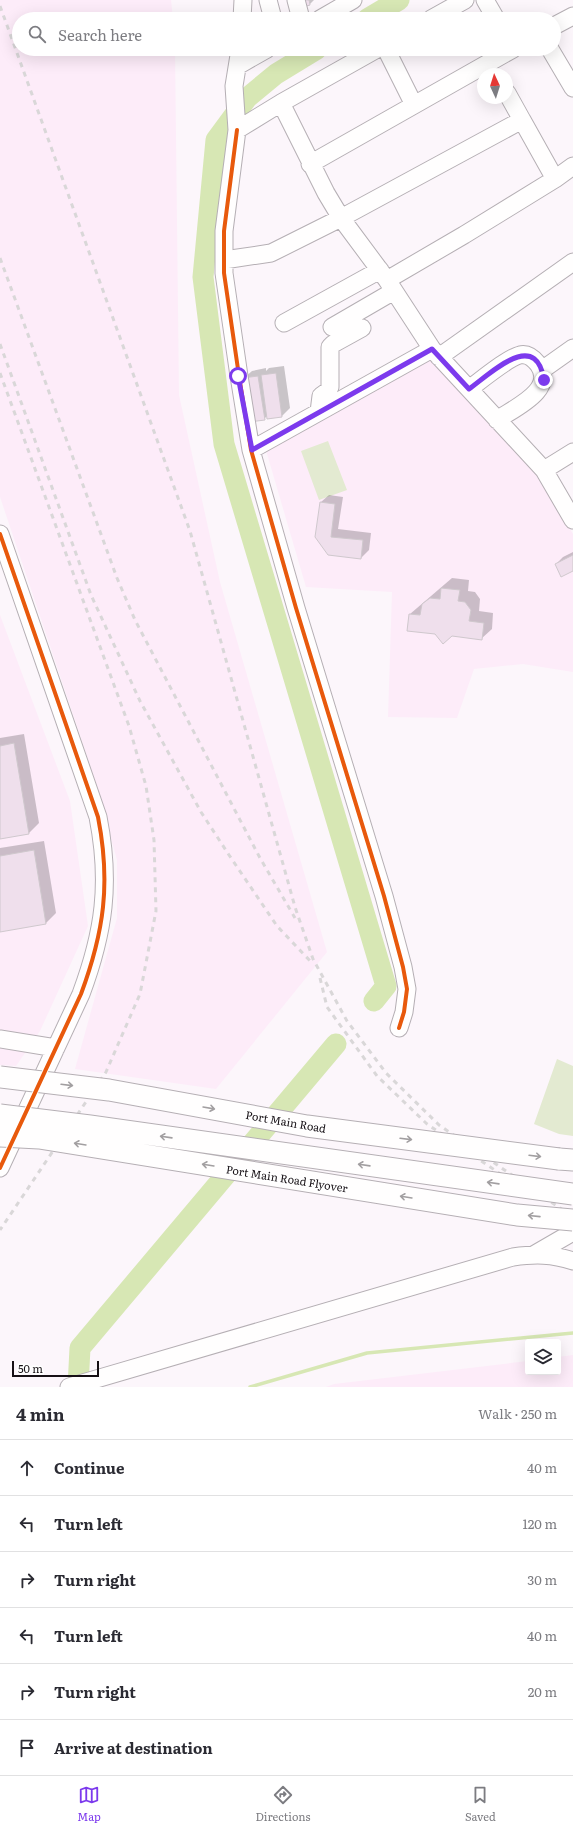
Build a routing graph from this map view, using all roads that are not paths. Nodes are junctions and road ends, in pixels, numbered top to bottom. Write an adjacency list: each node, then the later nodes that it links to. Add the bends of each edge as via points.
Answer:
1 (243, 0): 7 (street)
2 (268, 0): 8 (street)
3 (296, 0): 9 (street)
4 (353, 0): 10 (street)
5 (465, 0): 11 (street)
6 (485, 0): 12 (street)
7 (242, 12)
8 (271, 12)
9 (299, 12)
10 (332, 12)
11 (444, 12)
12 (492, 12)
13 (573, 16): 14 (street)
14 (561, 22)
15 (365, 56): 23 (street)
16 (390, 56): 25 (street)
17 (506, 56): 20 (street)
18 (554, 56): 22 (street)
19 (239, 57): 27 (street, via 234,86)
20 (493, 68)
21 (477, 75): 25 (street)
22 (573, 88)
23 (281, 103): 27 (street); 28 (street)
24 (513, 104): 26 (street)
25 (414, 105): 28 (street)
26 (522, 120): 30 (street); 31 (street)
27 (237, 125): 32 (street, via 224,231)
28 (310, 164): 31 (street)
29 (573, 166): 30 (street)
30 (556, 179): 34 (street)
31 (341, 218): 32 (street, via 271,252); 34 (street)
32 (224, 260): 44 (street, via 227,295)
33 (573, 262): 39 (street)
34 (387, 280): 35 (street); 36 (street); 39 (street)
35 (284, 323)
36 (332, 327)
37 (362, 328): 42 (street, via 330,347 330,387 321,396)
38 (573, 348): 40 (street)
39 (435, 353): 41 (street); 42 (street)
40 (542, 370): 41 (street, via 528,355 520,355); 43 (street, via 544,380 541,388)
41 (469, 389): 43 (street)
42 (319, 412): 44 (street)
43 (497, 420): 46 (street)
44 (252, 450): 49 (street, via 296,608 403,967 407,989)
45 (573, 452): 46 (street)
46 (544, 470): 47 (street)
47 (573, 520)
48 (0, 534): 51 (street, via 86,778 104,844 106,880 98,945 81,994)
49 (399, 1028)
50 (0, 1039): 51 (street)
51 (56, 1048): 56 (street)
52 (0, 1077): 55 (main road, Port Main Road, one-way to 55, bridge, via 109,1090 307,1126)
53 (0, 1116): 57 (main road, Port Main Road Flyover, one-way to 53, bridge, via 90,1126)
54 (0, 1136): 58 (main road, Port Main Road Flyover, one-way to 54, bridge, via 517,1215 39,1138)
55 (566, 1160)
56 (0, 1168)
57 (573, 1194)
58 (573, 1220)
59 (573, 1232): 60 (street)
60 (535, 1254): 61 (street, via 557,1255); 62 (street, via 513,1257)
61 (573, 1261)
62 (69, 1387)

